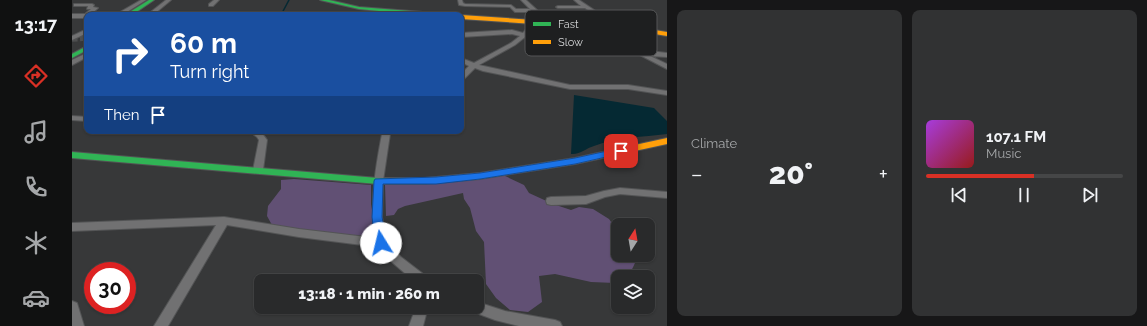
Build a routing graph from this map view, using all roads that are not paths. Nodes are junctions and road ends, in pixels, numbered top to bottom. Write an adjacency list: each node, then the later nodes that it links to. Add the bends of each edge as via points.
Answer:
1 (85, 0): 12 (street)
2 (144, 0): 19 (street)
3 (152, 0): 20 (main road)
4 (161, 0): 21 (main road)
5 (170, 0): 22 (street)
6 (217, 0): 11 (street)
7 (322, 0): 23 (main road, via 369,10)
8 (460, 0): 15 (street, via 462,5 468,6 511,6 515,10)
9 (523, 0): 16 (street)
10 (576, 0): 14 (street)
11 (211, 5)
12 (74, 6): 18 (street, via 92,5 89,8 96,8)
13 (558, 7): 14 (street)
14 (587, 7): 17 (street)
15 (525, 10)
16 (534, 10)
17 (591, 10)
18 (92, 12)
19 (123, 12)
20 (133, 12)
21 (142, 12)
22 (154, 12)
23 (396, 12)
24 (72, 16): 25 (street)
25 (84, 16)
26 (464, 17): 27 (main road)
27 (525, 21)
28 (73, 31): 29 (street)
29 (84, 31)
30 (84, 32): 35 (street)
31 (657, 33): 32 (main road)
32 (667, 34)
33 (464, 35): 34 (street, via 512,32)
34 (524, 35): 48 (street, via 507,48)
35 (72, 38)
36 (84, 40): 38 (main road)
37 (84, 45): 40 (main road)
38 (72, 46)
39 (84, 50): 43 (main road)
40 (72, 51)
41 (657, 54): 42 (street)
42 (667, 55)
43 (72, 56)
44 (647, 56): 49 (street)
45 (84, 57): 47 (street)
46 (464, 61): 48 (street)
47 (72, 63)
48 (474, 65): 50 (street); 51 (street, via 570,87 628,87)
49 (667, 67)
50 (464, 73)
51 (667, 93)
52 (72, 118): 53 (street)
53 (84, 119)
54 (258, 134): 58 (street, via 262,140)
55 (388, 134): 59 (street)
56 (667, 140): 59 (main road, via 575,161 480,176 436,181)
57 (72, 155): 58 (main road)
58 (258, 170): 59 (main road)
59 (378, 181): 64 (street, via 377,217)
60 (667, 195): 61 (street, via 620,191 586,200)
61 (551, 201)
62 (224, 222): 63 (street); 64 (street); 70 (street)
63 (72, 227)
64 (381, 243): 65 (street)
65 (414, 274)
66 (72, 307): 69 (street)
67 (484, 310): 72 (street)
68 (420, 314): 71 (street)
69 (77, 326)
70 (162, 326)
71 (416, 326)
72 (555, 326)

